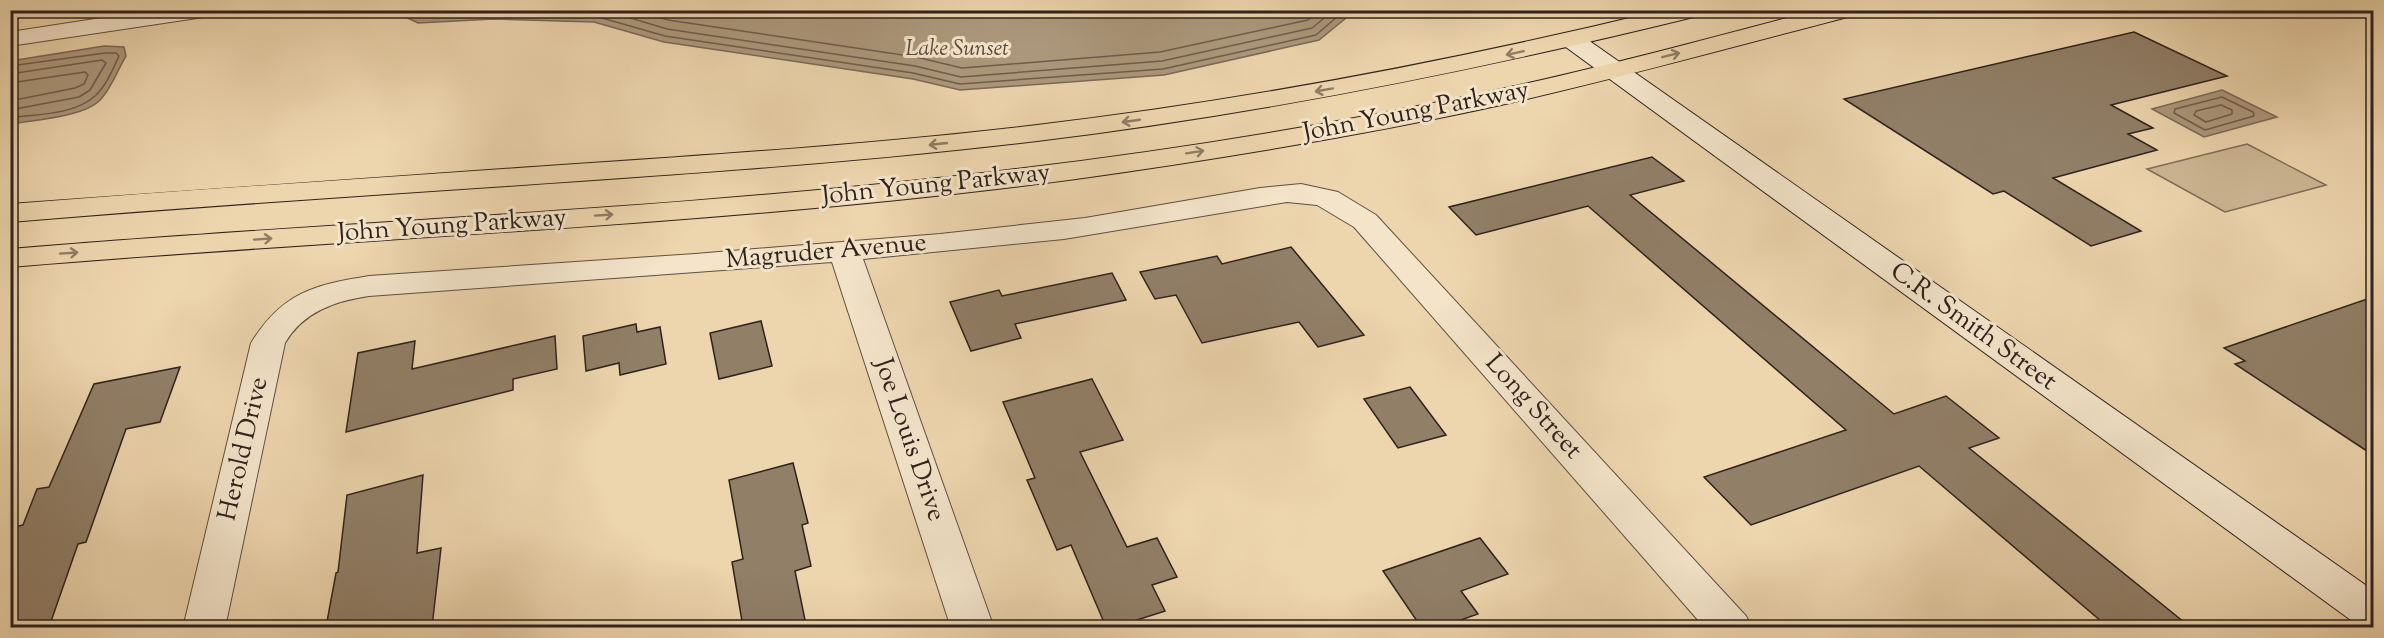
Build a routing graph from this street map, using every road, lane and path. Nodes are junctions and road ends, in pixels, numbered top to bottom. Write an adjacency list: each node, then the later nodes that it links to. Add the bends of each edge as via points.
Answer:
1 (204, 10): 4 (street)
2 (1694, 10): 5 (main road, John Young Parkway)
3 (1847, 10): 6 (main road, John Young Parkway, one-way to 3)
4 (10, 39)
5 (1572, 40): 6 (street, C.R. Smith Street); 8 (main road, John Young Parkway, one-way to 8, via 1296,95 986,139 778,159)
6 (1614, 70): 10 (main road, John Young Parkway, one-way to 6, via 699,208 1005,179 1313,133); 12 (street, C.R. Smith Street)
7 (1327, 198): 9 (street, Magruder Avenue, via 1303,193 1277,195 1149,218); 15 (street, Long Street, via 1365,221)
8 (10, 213)
9 (844, 253): 11 (street, Magruder Avenue, via 369,286); 14 (street, Joe Louis Drive)
10 (10, 258)
11 (322, 295): 13 (street, Herold Drive, via 287,317 268,343)
12 (2373, 614)
13 (204, 627)
14 (973, 627)
15 (1731, 627)

